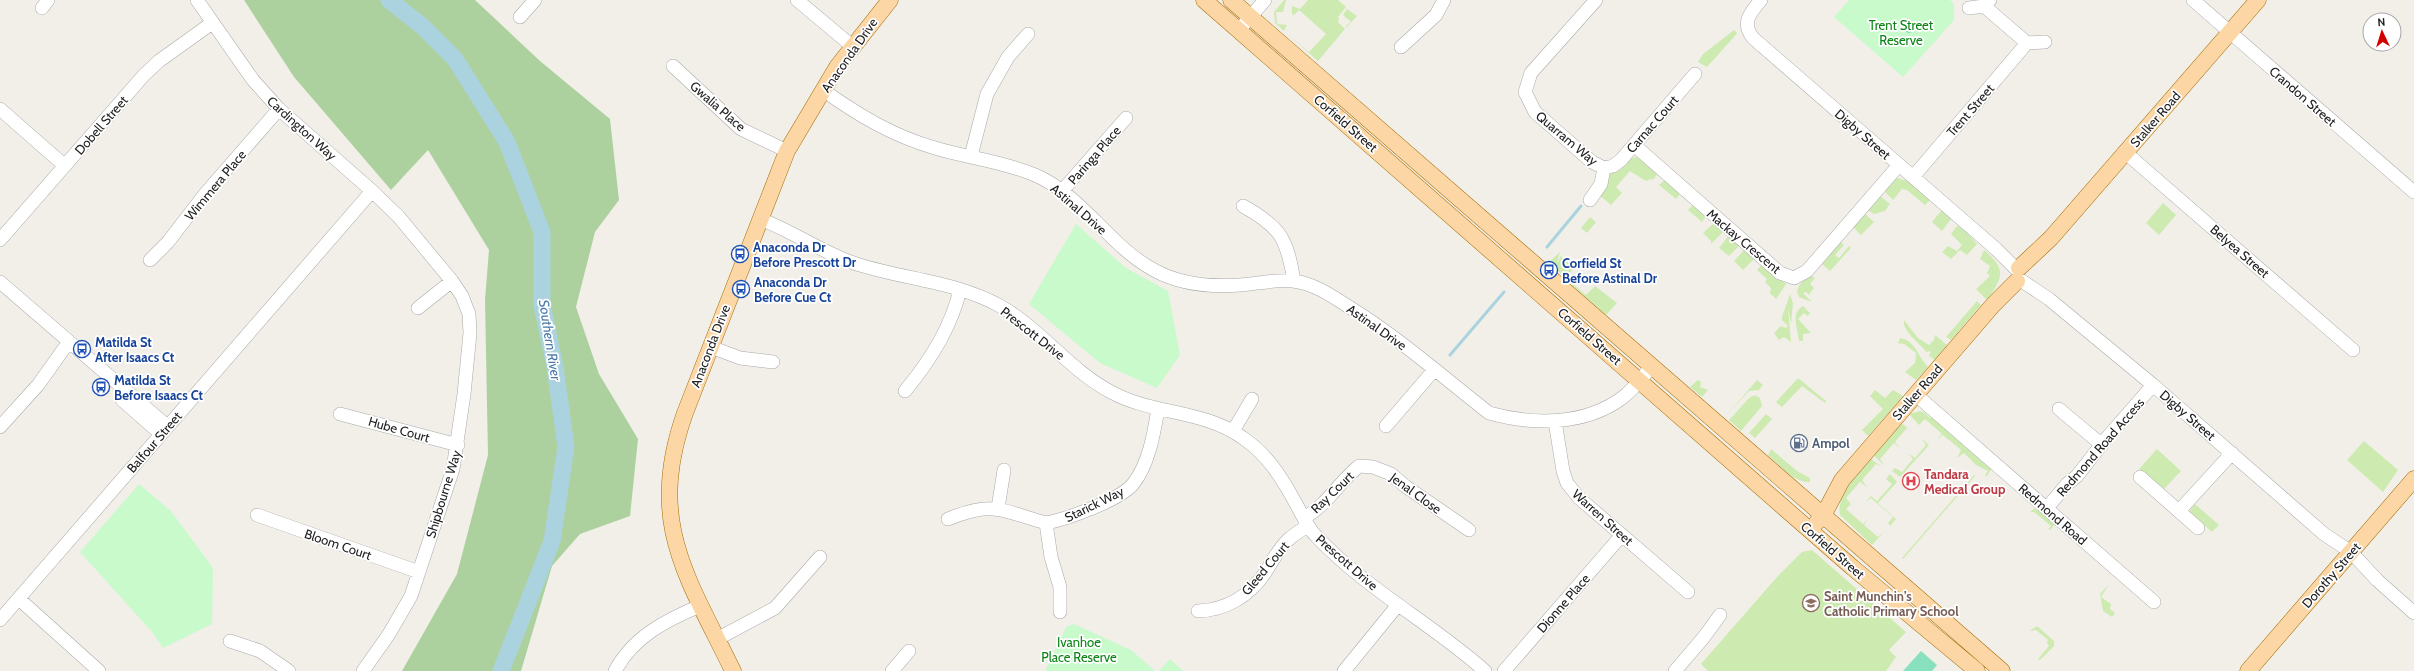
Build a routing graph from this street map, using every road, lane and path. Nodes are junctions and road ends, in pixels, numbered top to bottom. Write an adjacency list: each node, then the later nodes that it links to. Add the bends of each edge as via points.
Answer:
1 (197, 0): 17 (street, Cardington Way)
2 (535, 0): 15 (street)
3 (797, 0): 23 (street)
4 (890, 0): 23 (main road, Anaconda Drive)
5 (1204, 0): 18 (main road, Corfield Street)
6 (1231, 0): 16 (main road, Corfield Street)
7 (1265, 0): 16 (street)
8 (1444, 0): 24 (street, via 1436,15)
9 (1596, 0): 37 (street, Quarram Way, via 1531,73 1525,92 1535,112 1592,162)
10 (1761, 0): 35 (street, Digby Street, via 1751,12 1746,25 1753,38)
11 (2193, 0): 19 (street, Crandon Street)
12 (2258, 0): 19 (main road, Stalker Road)
13 (1987, 3): 14 (street); 22 (street)
14 (1969, 8)
15 (520, 17)
16 (1250, 17): 18 (street); 58 (main road, Corfield Street)
17 (212, 23): 28 (street, Cardington Way, via 253,80); 36 (street, Dobell Street, via 159,61 144,75)
18 (1239, 30): 60 (main road, Corfield Street)
19 (2230, 32): 33 (main road, Stalker Road); 41 (street, Crandon Street)
20 (1028, 34): 34 (street, via 1008,57 987,94)
21 (2045, 42): 22 (street)
22 (2027, 43): 38 (street, Trent Street)
23 (852, 46): 27 (main road, Anaconda Drive)
24 (1401, 47)
25 (673, 66): 32 (street, Gwalia Place, via 741,129)
26 (1695, 74): 31 (street, Carnac Court)
27 (823, 90): 32 (main road, Anaconda Drive); 34 (street, Astinal Drive, via 860,116 902,137 935,149)
28 (278, 109): 39 (street, Cardington Way); 46 (street, Wimmera Place, via 205,194 168,242)
29 (0, 110): 36 (street)
30 (1126, 118): 40 (street, Paringa Place)
31 (1634, 145): 35 (street, Mackay Crescent, via 1780,272 1794,278 1807,271); 37 (street, Carnac Court, via 1621,160 1613,166)
32 (787, 151): 44 (main road, Anaconda Drive)
33 (2126, 153): 47 (main road, Stalker Road); 56 (street, Belyea Street)
34 (971, 156): 40 (street, Astinal Drive, via 1023,170)
35 (1899, 165): 38 (street, Digby Street)
36 (65, 166): 45 (street, Dobell Street)
37 (1604, 168): 42 (street, Quarram Way, via 1601,184)
38 (1913, 177): 47 (street, Digby Street)
39 (372, 191): 48 (street, Shipbourne Way, via 398,216); 71 (street, Balfour Street)
40 (1062, 191): 49 (street, Astinal Drive, via 1133,256 1154,270 1180,281 1238,286)
41 (2414, 192)
42 (1590, 200)
43 (1243, 206): 49 (street, via 1267,219 1279,233 1289,252)
44 (760, 218): 51 (street, Prescott Drive, via 848,260 902,277); 54 (main road, Anaconda Drive)
45 (0, 240)
46 (150, 260)
47 (2019, 275): 61 (street, Digby Street); 63 (main road, Stalker Road)
48 (452, 281): 53 (street); 73 (street, Shipbourne Way, via 462,296 469,314 470,333)
49 (1294, 281): 59 (street, Astinal Drive, via 1324,291 1381,327)
50 (0, 282): 55 (street)
51 (960, 290): 62 (street, via 938,346); 65 (street, Prescott Drive, via 999,305 1018,318 1095,383 1119,396)
52 (0, 293): 55 (street)
53 (418, 308)
54 (710, 347): 57 (street, via 740,358); 101 (main road, Anaconda Drive, via 678,431 669,487 676,545)
55 (69, 348): 70 (street, via 48,378 38,385); 71 (street)
56 (2353, 350)
57 (774, 362)
58 (1651, 367): 60 (street, Astinal Drive); 81 (main road, Corfield Street)
59 (1434, 370): 68 (street, Astinal Drive, via 1489,413 1510,419); 69 (street)
60 (1640, 380): 68 (street, Astinal Drive, via 1622,398 1602,410 1580,418); 87 (main road, Corfield Street)
61 (2153, 385): 74 (street, Redmond Road Access); 75 (street, Digby Street)
62 (905, 391)
63 (1915, 394): 80 (main road, Stalker Road); 83 (street, Redmond Road)
64 (1252, 398): 72 (street)
65 (1158, 409): 72 (street, Prescott Drive, via 1198,416); 90 (street, Starick Way, via 1151,448 1133,484 1113,498 1064,519)
66 (2059, 409): 74 (street)
67 (340, 414): 73 (street, Hube Court)
68 (1555, 421): 94 (street, Warren Street, via 1561,465 1567,483 1579,498)
69 (1386, 426)
70 (0, 427)
71 (164, 430): 99 (street, Balfour Street)
72 (1233, 431): 89 (street, Prescott Drive, via 1269,460)
73 (458, 445): 97 (street, Shipbourne Way, via 453,469)
74 (2102, 446): 83 (street, Redmond Road Access)
75 (2232, 453): 84 (street); 95 (street, Digby Street, via 2324,534 2327,541)
76 (1359, 466): 89 (street, Ray Court); 92 (street, Jenal Close, via 1373,467 1391,474)
77 (1004, 470): 82 (street)
78 (2140, 477): 84 (street)
79 (2414, 479): 95 (main road, Dorothy Street)
80 (1842, 480): 81 (main road, Stalker Road); 85 (main road, Stalker Road)
81 (1809, 502): 85 (main road, Corfield Street); 87 (main road, Stalker Road)
82 (998, 508): 88 (street, Starick Way, via 970,510); 90 (street, Starick Way)
83 (2046, 508): 100 (street, Redmond Road)
84 (2179, 511): 91 (street)
85 (1824, 514): 93 (main road, Stalker Road); 122 (main road, Corfield Street)
86 (257, 515): 97 (street, Bloom Court)
87 (1796, 517): 93 (main road, Corfield Street)
88 (948, 519)
89 (1306, 522): 102 (street, Prescott Drive, via 1322,542); 103 (street, Gleed Court, via 1279,549 1264,574 1239,599 1222,608)
90 (1046, 523): 104 (street, Starick Way, via 1051,557 1060,587)
91 (2198, 528)
92 (1469, 530)
93 (1810, 530): 121 (main road, Corfield Street)
94 (1622, 535): 98 (street, Warren Street); 119 (street, Dionne Place)
95 (2348, 555): 105 (street, Digby Street, via 2366,575 2377,580); 123 (main road, Dorothy Street)
96 (820, 557): 108 (street, via 776,608)
97 (419, 572): 113 (street, Shipbourne Way, via 411,596)
98 (1688, 592)
99 (18, 599): 107 (street, Balfour Street); 111 (street)
100 (2154, 602)
101 (700, 606): 108 (main road, Anaconda Drive); 114 (street, via 654,628 630,646)
102 (1397, 606): 117 (street); 118 (street, Prescott Drive, via 1446,638)
103 (1198, 611)
104 (1060, 612)
105 (2414, 613)
106 (1720, 615): 120 (street)
107 (0, 620)
108 (717, 639): 115 (main road, Anaconda Drive)
109 (230, 641): 112 (street, via 260,651)
110 (909, 651): 116 (street)
111 (99, 671)
112 (289, 671)
113 (363, 671)
114 (615, 671)
115 (733, 671)
116 (892, 671)
117 (1344, 671)
118 (1485, 671)
119 (1504, 671)
120 (1674, 671)
121 (1977, 671)
122 (2002, 671)
123 (2248, 671)

